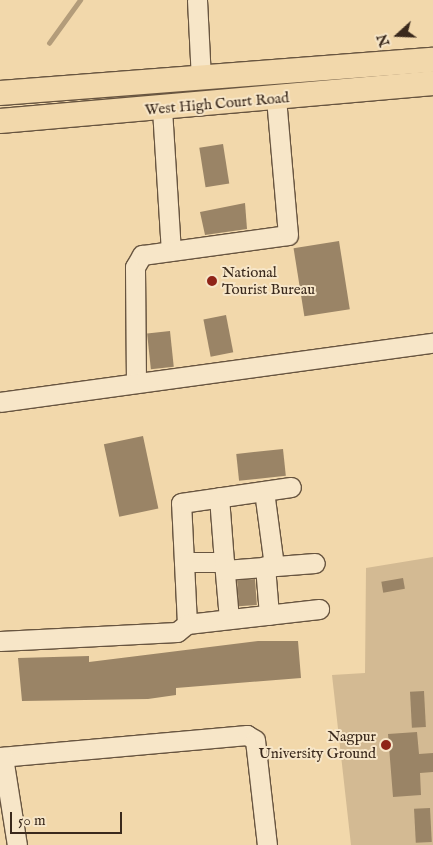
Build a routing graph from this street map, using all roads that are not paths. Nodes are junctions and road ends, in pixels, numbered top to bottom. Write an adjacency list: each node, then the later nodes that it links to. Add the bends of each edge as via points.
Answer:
1 (197, 0): 3 (street)
2 (433, 60): 3 (main road, West High Court Road)
3 (201, 79): 5 (main road, West High Court Road)
4 (433, 83): 6 (main road, West High Court Road)
5 (0, 93)
6 (276, 98): 7 (main road, West High Court Road); 9 (street, via 288,235)
7 (162, 109): 8 (main road, West High Court Road); 9 (street)
8 (0, 121)
9 (171, 252): 11 (street, via 142,255 135,267)
10 (433, 343): 11 (street)
11 (136, 383): 12 (street)
12 (0, 402)
13 (291, 487): 14 (street)
14 (264, 491): 15 (street); 19 (street)
15 (220, 497): 16 (street, via 181,503); 18 (street)
16 (184, 562): 18 (street); 23 (street)
17 (315, 563): 19 (street)
18 (224, 566): 19 (street); 22 (street)
19 (270, 566): 21 (street)
20 (319, 609): 21 (street)
21 (269, 615): 22 (street)
22 (229, 619): 23 (street)
23 (186, 624): 24 (street, via 177,632)
24 (0, 640)
25 (2, 760): 26 (street); 27 (street); 28 (street, via 247,735 256,740)
26 (0, 784)
27 (18, 845)
28 (267, 845)

